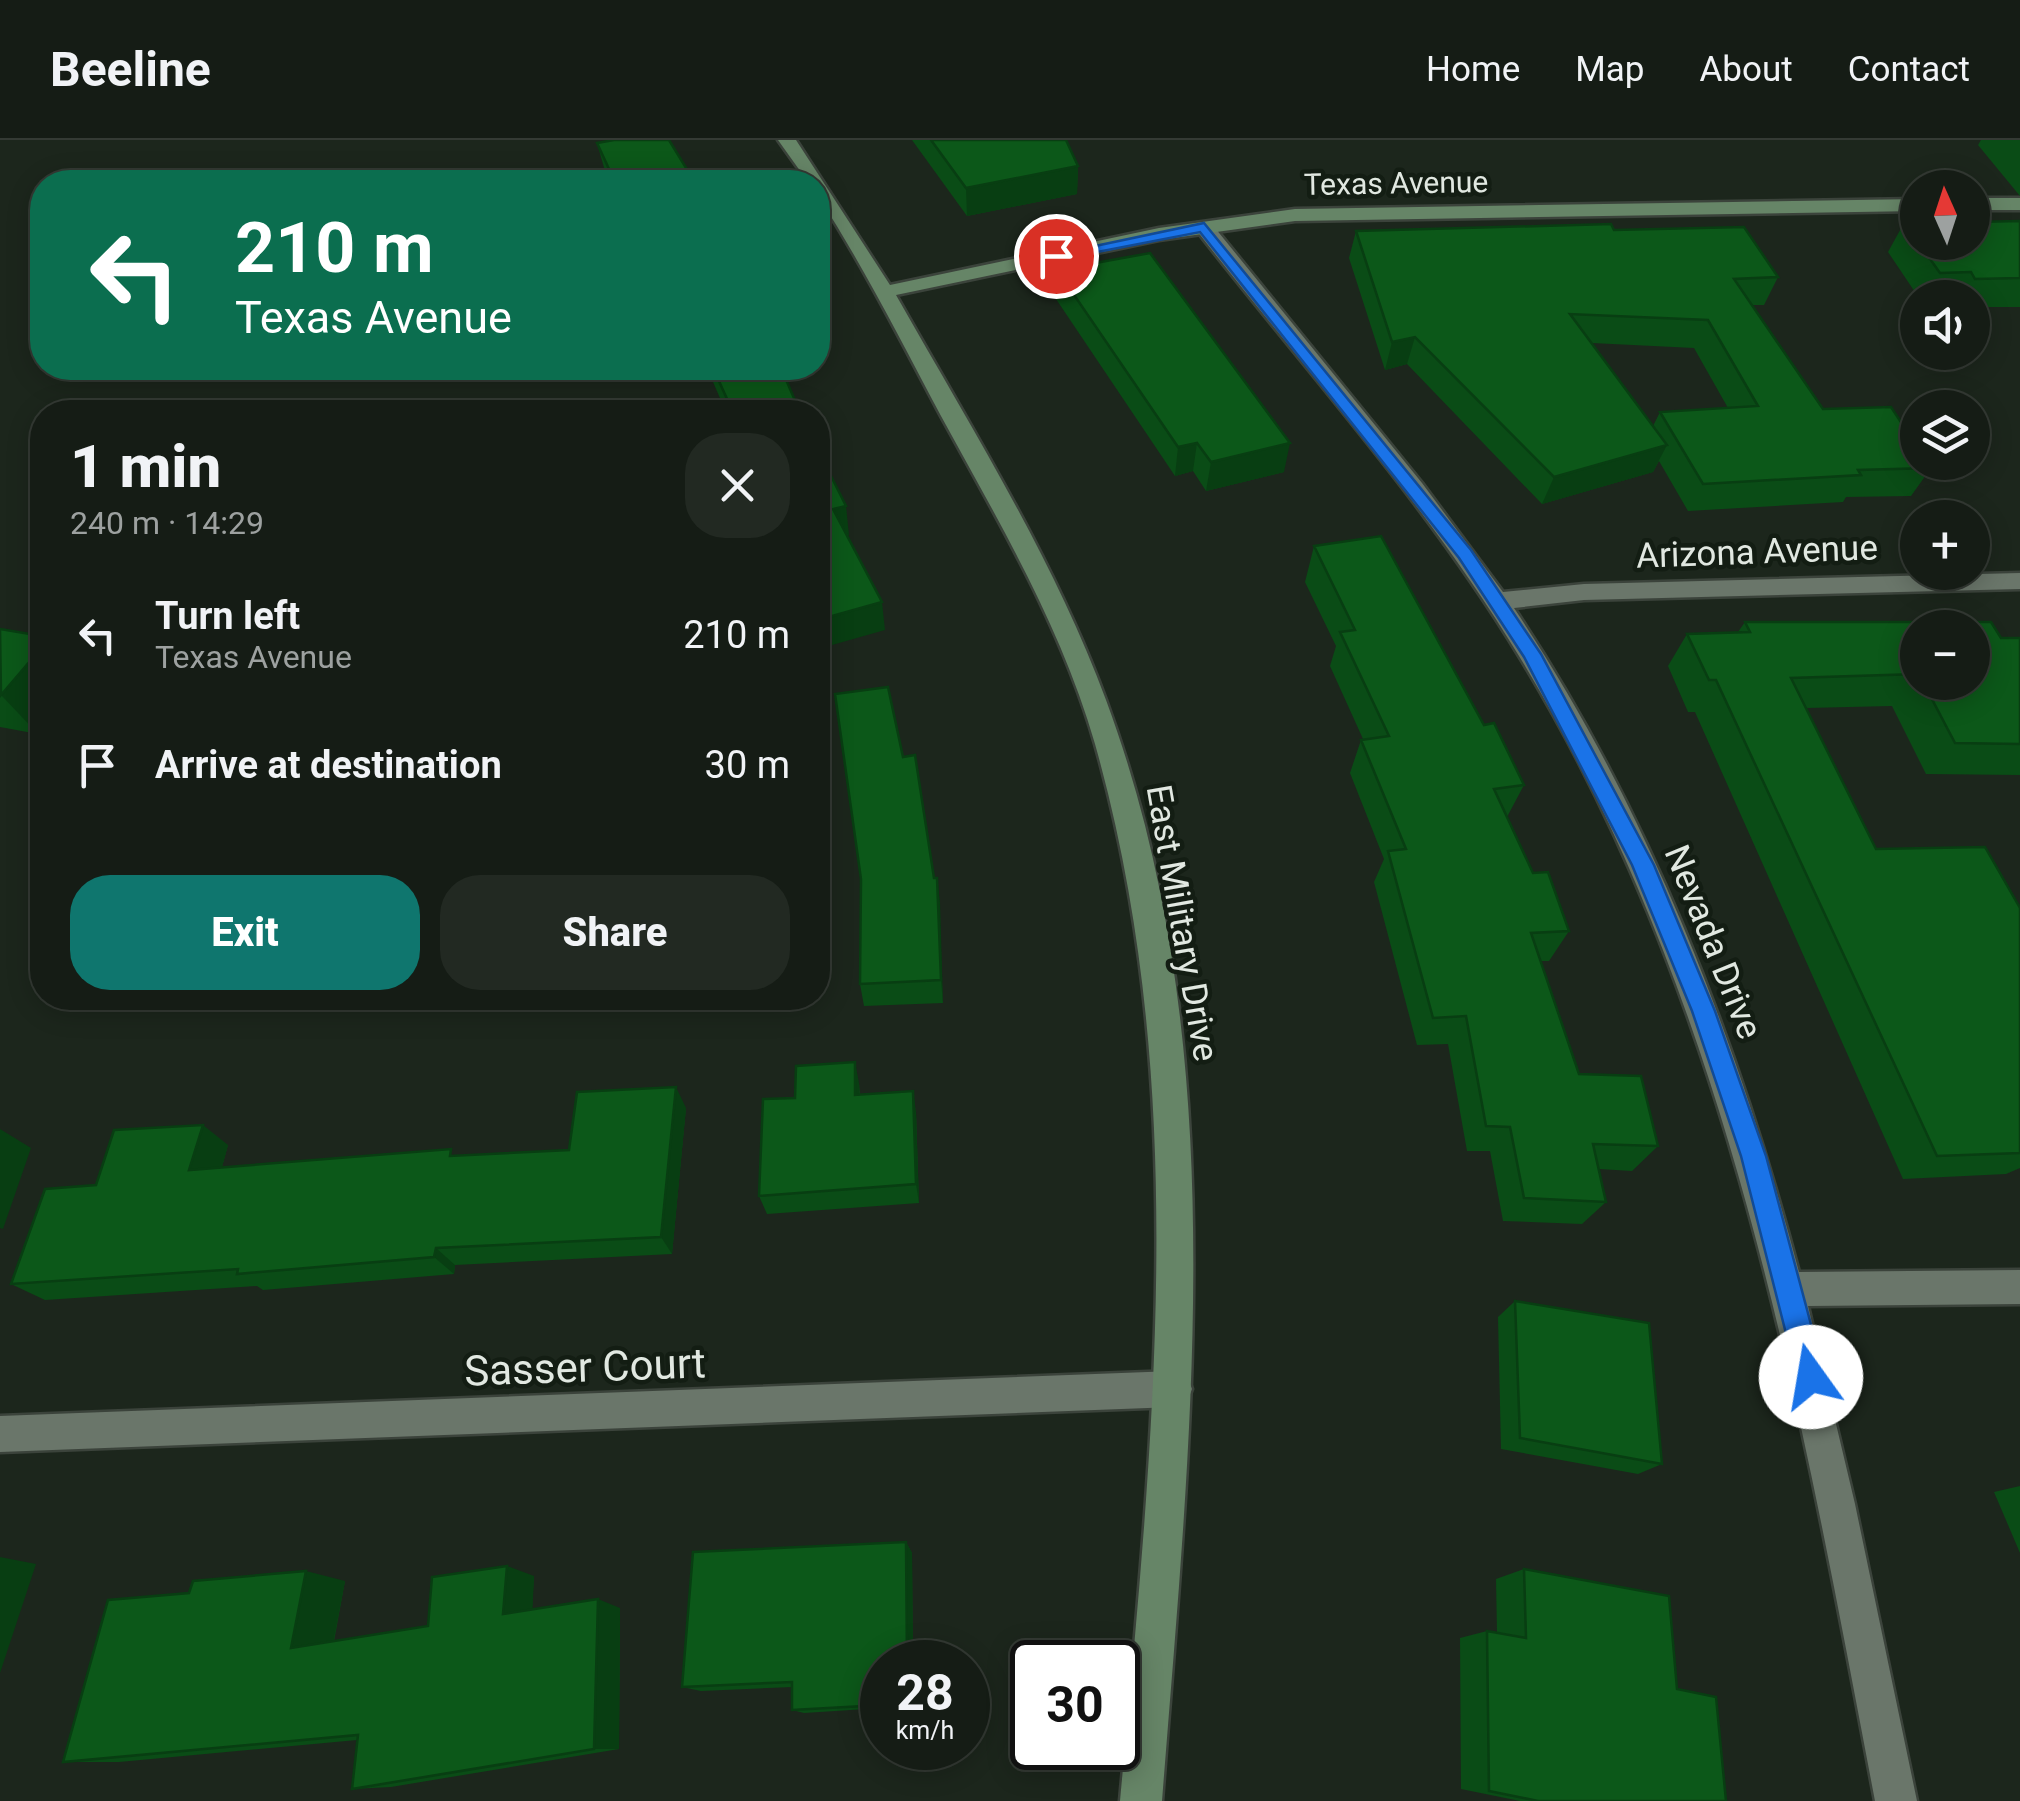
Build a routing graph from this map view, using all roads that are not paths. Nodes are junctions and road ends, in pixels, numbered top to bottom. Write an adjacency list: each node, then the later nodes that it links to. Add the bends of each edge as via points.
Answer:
1 (787, 140): 2 (street, East Military Drive)
2 (811, 170)
3 (830, 199): 8 (street, East Military Drive)
4 (1990, 204): 5 (street)
5 (2020, 204)
6 (1900, 205): 7 (street, Texas Avenue, via 1340,213)
7 (1204, 227): 8 (street, Texas Avenue); 10 (street, Nevada Drive, via 1439,517)
8 (883, 292): 13 (street, East Military Drive, via 1068,636 1127,812 1172,1077 1178,1169)
9 (2020, 581): 10 (street, Arizona Avenue, via 1640,590)
10 (1496, 601): 12 (street, Nevada Drive, via 1559,702 1643,865 1722,1065)
11 (2020, 1287): 12 (street)
12 (1790, 1289): 16 (street, Nevada Drive)
13 (1174, 1388): 14 (street, Sasser Court); 15 (street, East Military Drive)
14 (0, 1434)
15 (1141, 1801)
16 (1896, 1801)

